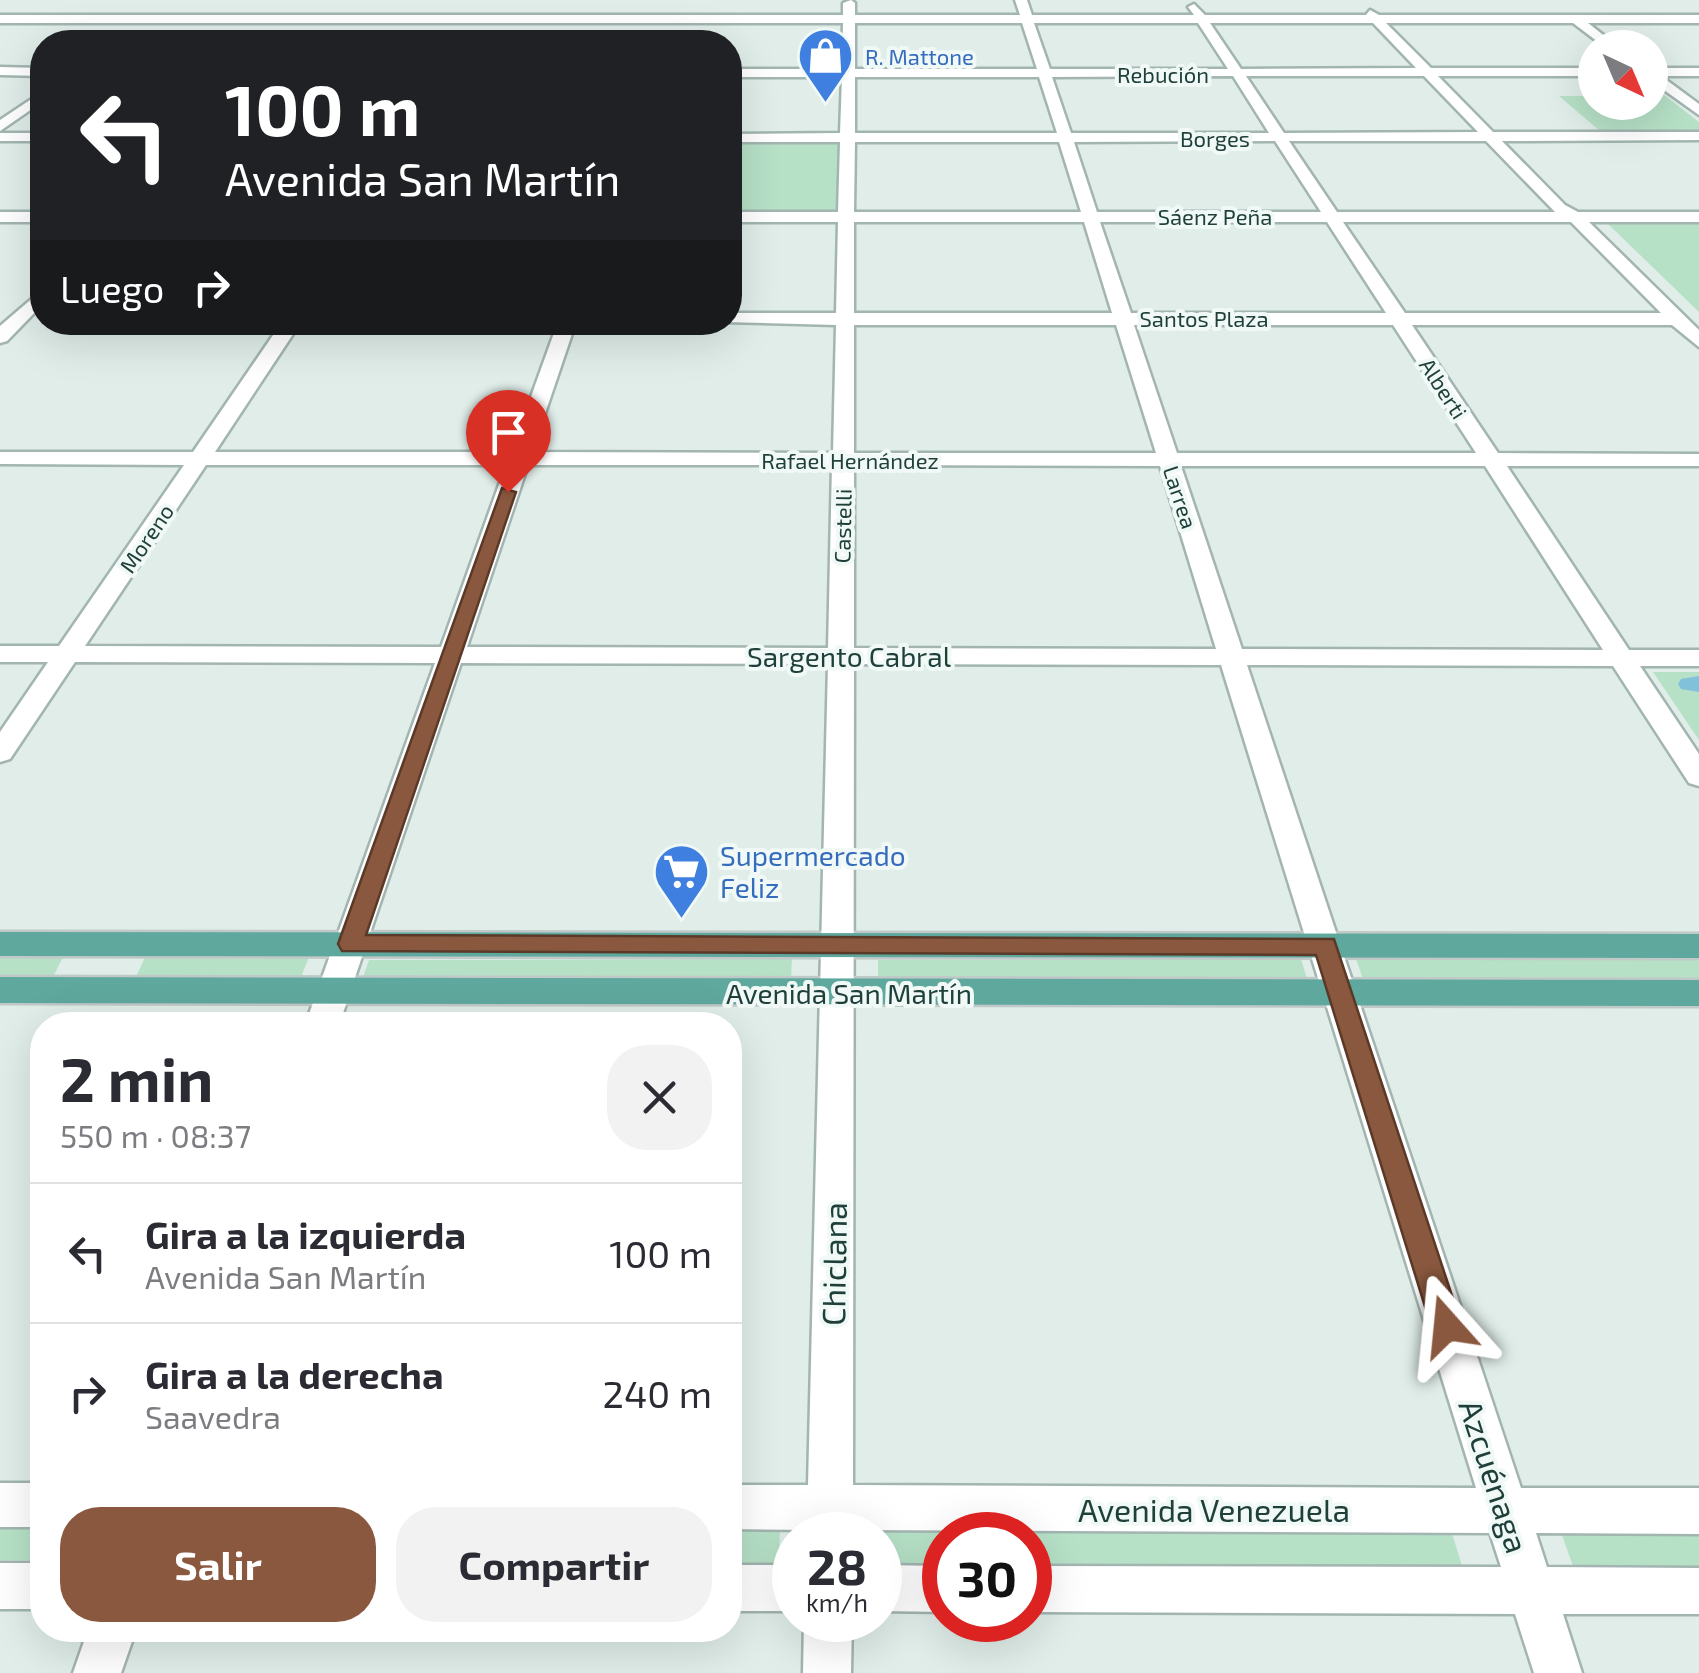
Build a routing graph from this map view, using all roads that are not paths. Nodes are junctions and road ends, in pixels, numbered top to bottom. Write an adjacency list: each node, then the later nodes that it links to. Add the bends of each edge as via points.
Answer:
1 (172, 0): 13 (street)
2 (342, 0): 14 (street)
3 (510, 0): 20 (street)
4 (679, 0): 21 (street)
5 (1190, 0): 17 (street, Alberti)
6 (1358, 0): 15 (street)
7 (1370, 0): 15 (street)
8 (1549, 0): 16 (street)
9 (1634, 0): 18 (street)
10 (849, 10): 11 (street); 21 (street); 31 (street, Castelli)
11 (1024, 10): 17 (street); 32 (street, Larrea)
12 (0, 19): 13 (street)
13 (147, 19): 14 (street); 22 (street)
14 (322, 19): 20 (street); 23 (street)
15 (1382, 19): 16 (street); 17 (street); 27 (street)
16 (1576, 19): 18 (street); 24 (street)
17 (1203, 20): 34 (street, Alberti)
18 (1664, 20): 19 (street)
19 (1699, 20)
20 (494, 25): 21 (street)
21 (670, 25)
22 (132, 30)
23 (311, 30)
24 (1590, 30)
25 (0, 72): 26 (street)
26 (30, 72)
27 (1434, 72): 28 (street, Rebución); 34 (street, Rebución); 39 (street)
28 (1578, 72)
29 (1699, 72): 33 (street)
30 (742, 73): 31 (street, Rebución)
31 (848, 73): 32 (street, Rebución); 44 (street, Castelli)
32 (1045, 73): 34 (street, Rebución); 45 (street, Larrea)
33 (1668, 73)
34 (1238, 74): 46 (street, Alberti)
35 (1668, 86): 37 (street)
36 (30, 105): 38 (street)
37 (1695, 105)
38 (0, 128)
39 (1498, 136): 40 (street, Borges); 46 (street, Borges); 51 (street, via 1559,208)
40 (1699, 136)
41 (0, 137): 42 (street)
42 (30, 137)
43 (742, 138): 44 (street, Borges)
44 (847, 138): 45 (street, Borges); 48 (street, Castelli)
45 (1065, 138): 46 (street, Borges); 49 (street, Larrea)
46 (1280, 138): 50 (street, Alberti)
47 (742, 216): 48 (street, Sáenz Peña)
48 (846, 216): 49 (street, Sáenz Peña); 57 (street, Castelli)
49 (1091, 216): 50 (street, Sáenz Peña); 58 (street, Larrea)
50 (1332, 216): 51 (street, Sáenz Peña); 59 (street, Alberti)
51 (1575, 216): 54 (street, Sáenz Peña); 61 (street)
52 (0, 217): 53 (street)
53 (30, 217)
54 (1699, 217)
55 (30, 304): 60 (street)
56 (742, 318): 57 (street, Santos Plaza)
57 (845, 318): 58 (street, Santos Plaza); 69 (street, Castelli)
58 (1124, 318): 59 (street, Santos Plaza); 70 (street, Larrea)
59 (1399, 318): 61 (street, Santos Plaza); 72 (street, Alberti)
60 (9, 319): 64 (street)
61 (1677, 319): 65 (street)
62 (283, 335): 67 (street, Moreno)
63 (562, 335): 68 (street)
64 (0, 337)
65 (1699, 341)
66 (0, 458): 67 (street, Rafael Hernández)
67 (200, 458): 68 (street, Rafael Hernández); 74 (street, Moreno)
68 (519, 459): 69 (street, Rafael Hernández); 75 (street)
69 (843, 460): 70 (street, Rafael Hernández); 76 (street, Castelli)
70 (1169, 460): 72 (street, Rafael Hernández); 77 (street, Larrea)
71 (1699, 460): 72 (street, Rafael Hernández)
72 (1492, 462): 78 (street, Alberti)
73 (0, 654): 74 (street, Sargento Cabral)
74 (67, 654): 75 (street, Sargento Cabral); 80 (street, Moreno)
75 (451, 655): 76 (street, Sargento Cabral); 83 (street)
76 (841, 656): 77 (street, Sargento Cabral); 84 (street, Castelli)
77 (1232, 657): 78 (street, Sargento Cabral); 85 (street, Larrea)
78 (1621, 658): 79 (street, Sargento Cabral); 81 (street, Alberti)
79 (1699, 658)
80 (0, 754)
81 (1699, 776)
82 (0, 944): 83 (main road, Avenida San Martín)
83 (350, 944): 84 (main road, Avenida San Martín); 88 (street)
84 (837, 945): 85 (main road, Avenida San Martín); 89 (street, Castelli)
85 (1325, 946): 86 (main road, Avenida San Martín); 90 (street, Larrea)
86 (1699, 946)
87 (0, 990): 88 (main road, Avenida San Martín)
88 (334, 992): 89 (main road, Avenida San Martín); 92 (street)
89 (836, 993): 90 (main road, Avenida San Martín); 98 (street, Chiclana)
90 (1340, 993): 91 (main road, Avenida San Martín); 96 (street, Azcuénaga)
91 (1699, 993)
92 (327, 1012)
93 (0, 1505): 94 (street)
94 (30, 1505)
95 (742, 1510): 99 (street, Avenida Venezuela)
96 (1506, 1510): 97 (street, Avenida Venezuela); 100 (street, Avenida Venezuela); 106 (street, Azcuénaga)
97 (1699, 1511)
98 (830, 1512)
99 (772, 1513)
100 (902, 1520)
101 (0, 1586): 102 (street)
102 (30, 1586)
103 (742, 1588): 104 (street)
104 (772, 1588)
105 (1052, 1589): 106 (street)
106 (1532, 1590): 107 (street); 112 (street, Azcuénaga)
107 (1699, 1591)
108 (108, 1642): 110 (street)
109 (828, 1642): 111 (street)
110 (96, 1673)
111 (828, 1673)
112 (1558, 1673)

